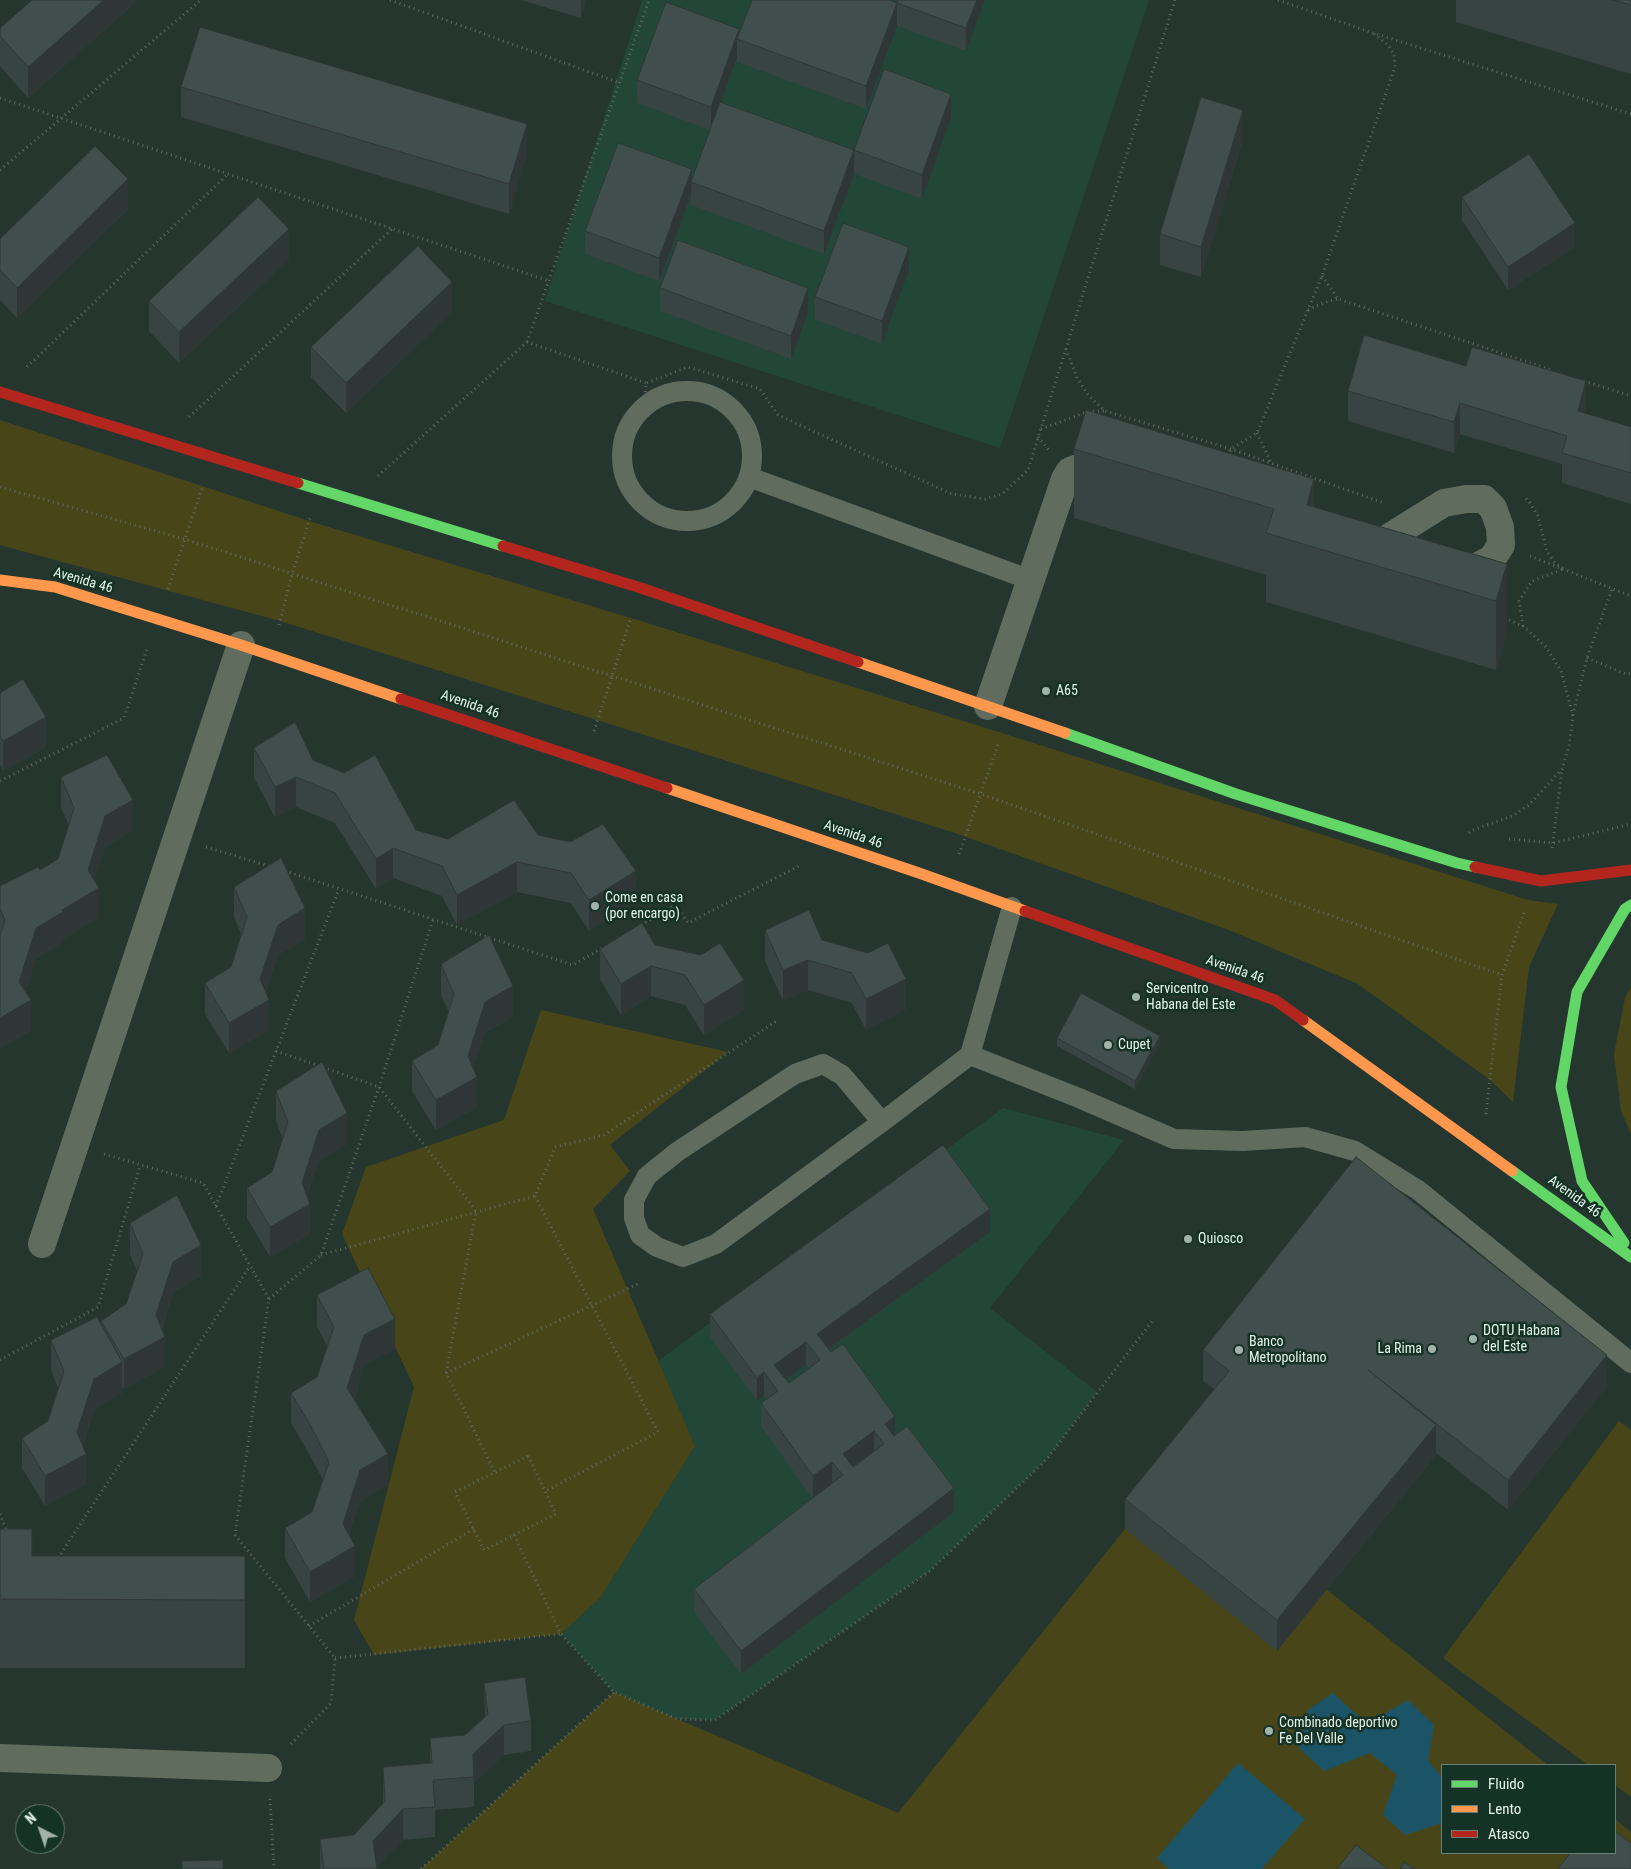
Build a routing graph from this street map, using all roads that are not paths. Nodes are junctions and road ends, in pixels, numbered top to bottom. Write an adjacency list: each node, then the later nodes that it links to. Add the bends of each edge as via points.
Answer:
1 (1, 392): 9 (street, via 640,588)
2 (1131, 472): 7 (street, via 1102,465 1086,465 1070,471)
3 (750, 477): 3 (lane, via 739,497 723,512 703,520 681,521 660,516 642,503 629,486 622,466 623,444 630,423 644,406 663,395 684,390 705,392 740,416 750,435 753,456); 7 (lane)
4 (1401, 556): 5 (street, via 1362,545 1444,503 1484,499 1493,508 1500,527 1501,544 1492,560 1471,570 1449,570)
5 (1430, 564)
6 (0, 580): 8 (street, Avenida 46, via 55,587)
7 (1031, 580): 9 (street)
8 (241, 645): 12 (street, Avenida 46); 15 (street)
9 (999, 710): 10 (street, via 1236,794 1457,863 1541,881)
10 (1631, 870)
11 (1631, 905): 16 (street, via 1577,992 1562,1087 1582,1181)
12 (1012, 907): 13 (lane); 16 (street, Avenida 46, via 1275,1000)
13 (970, 1055): 14 (lane); 17 (lane, via 1174,1139 1305,1137 1355,1151 1418,1190)
14 (882, 1122): 14 (lane, via 716,1244 683,1256 657,1247 640,1235 634,1218 634,1200 647,1176 677,1152 795,1074 824,1064 842,1074)
15 (42, 1244)
16 (1631, 1255)
17 (1631, 1364)
18 (0, 1758): 19 (street)
19 (268, 1768)

